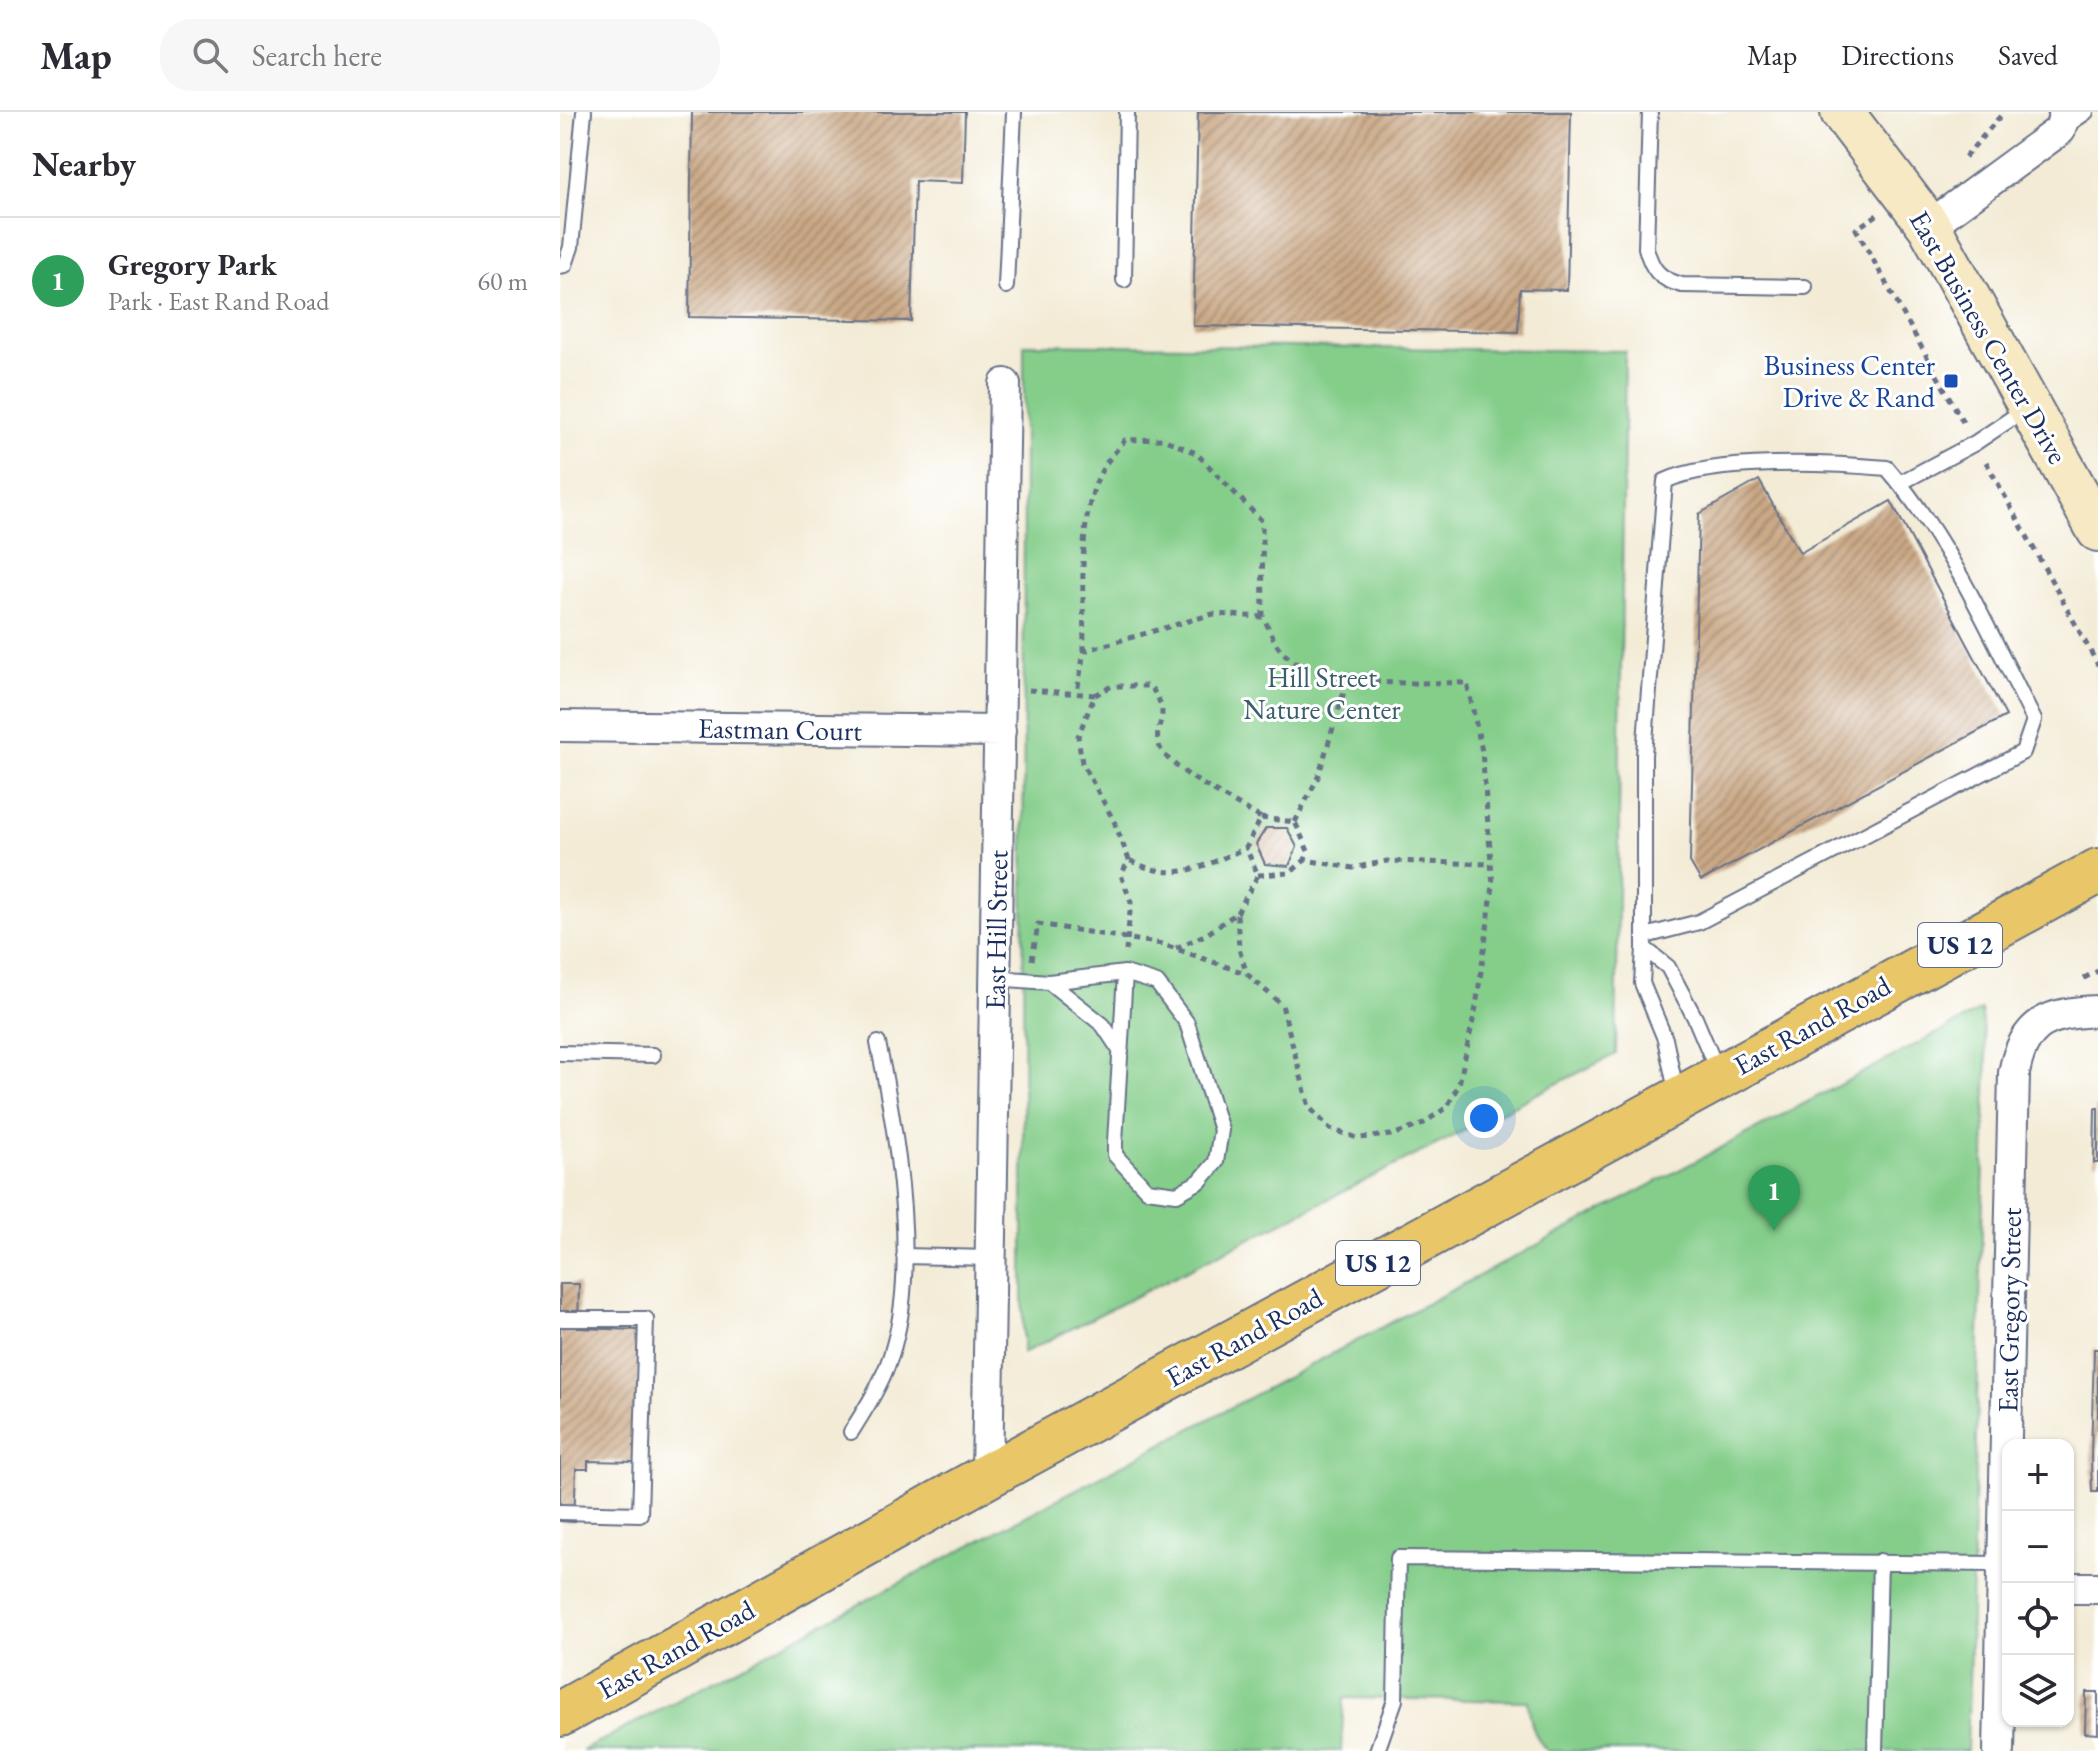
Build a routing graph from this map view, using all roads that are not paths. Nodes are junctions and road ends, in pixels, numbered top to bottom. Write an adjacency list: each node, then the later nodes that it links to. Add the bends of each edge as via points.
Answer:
1 (584, 112): 9 (lane, via 571,247)
2 (1014, 112): 11 (lane)
3 (1127, 112): 10 (lane)
4 (1650, 112): 12 (lane, via 1646,248 1650,264 1663,279 1682,285)
5 (2086, 112): 7 (lane)
6 (1853, 116): 8 (street, East Business Center Drive)
7 (2062, 121): 8 (street)
8 (1918, 211): 14 (street, East Business Center Drive)
9 (560, 266)
10 (1124, 280)
11 (1006, 286)
12 (1805, 287)
13 (1005, 384): 18 (street, East Hill Street)
14 (2030, 406): 15 (lane); 16 (street, East Business Center Drive, via 2078,479)
15 (1900, 483): 20 (lane, via 1887,468 1839,464 1690,470 1665,481 1644,755); 20 (lane, via 1914,498 2034,720 2023,752 1699,922)
16 (2098, 530)
17 (560, 726): 18 (street, Eastman Court)
18 (1000, 731): 22 (street, East Hill Street)
19 (2098, 871): 29 (main road, East Rand Road / US 12)
20 (1645, 942): 29 (lane, via 1668,967); 30 (lane, via 1642,983 1665,1039)
21 (1125, 973): 23 (lane); 26 (lane); 26 (lane, via 1157,983 1187,1023 1221,1130 1216,1162 1200,1181 1177,1194 1147,1190 1115,1155)
22 (995, 978): 23 (lane); 32 (street, East Hill Street)
23 (1049, 982): 26 (lane, via 1103,1025)
24 (2098, 1011): 36 (street, East Gregory Street, via 2041,1022 2022,1044 2014,1073)
25 (878, 1043): 31 (lane, via 892,1121)
26 (1121, 1052)
27 (560, 1053): 28 (lane)
28 (653, 1055)
29 (1719, 1076): 30 (main road, East Rand Road / US 12)
30 (1678, 1099): 35 (main road, East Rand Road / US 12)
31 (904, 1256): 32 (lane); 34 (lane, via 894,1347)
32 (991, 1258): 35 (street, East Hill Street)
33 (560, 1319): 37 (lane, via 646,1319 640,1514)
34 (851, 1432)
35 (987, 1476): 43 (main road, East Rand Road / US 12)
36 (2006, 1511)
37 (560, 1512)
38 (1880, 1561): 39 (lane); 44 (lane, via 1398,1558 1395,1700); 45 (lane)
39 (2002, 1579)
40 (2005, 1583): 46 (street, East Gregory Street)
41 (2074, 1588): 42 (street)
42 (2098, 1588)
43 (560, 1714)
44 (1377, 1751)
45 (1875, 1751)
46 (1999, 1751)

